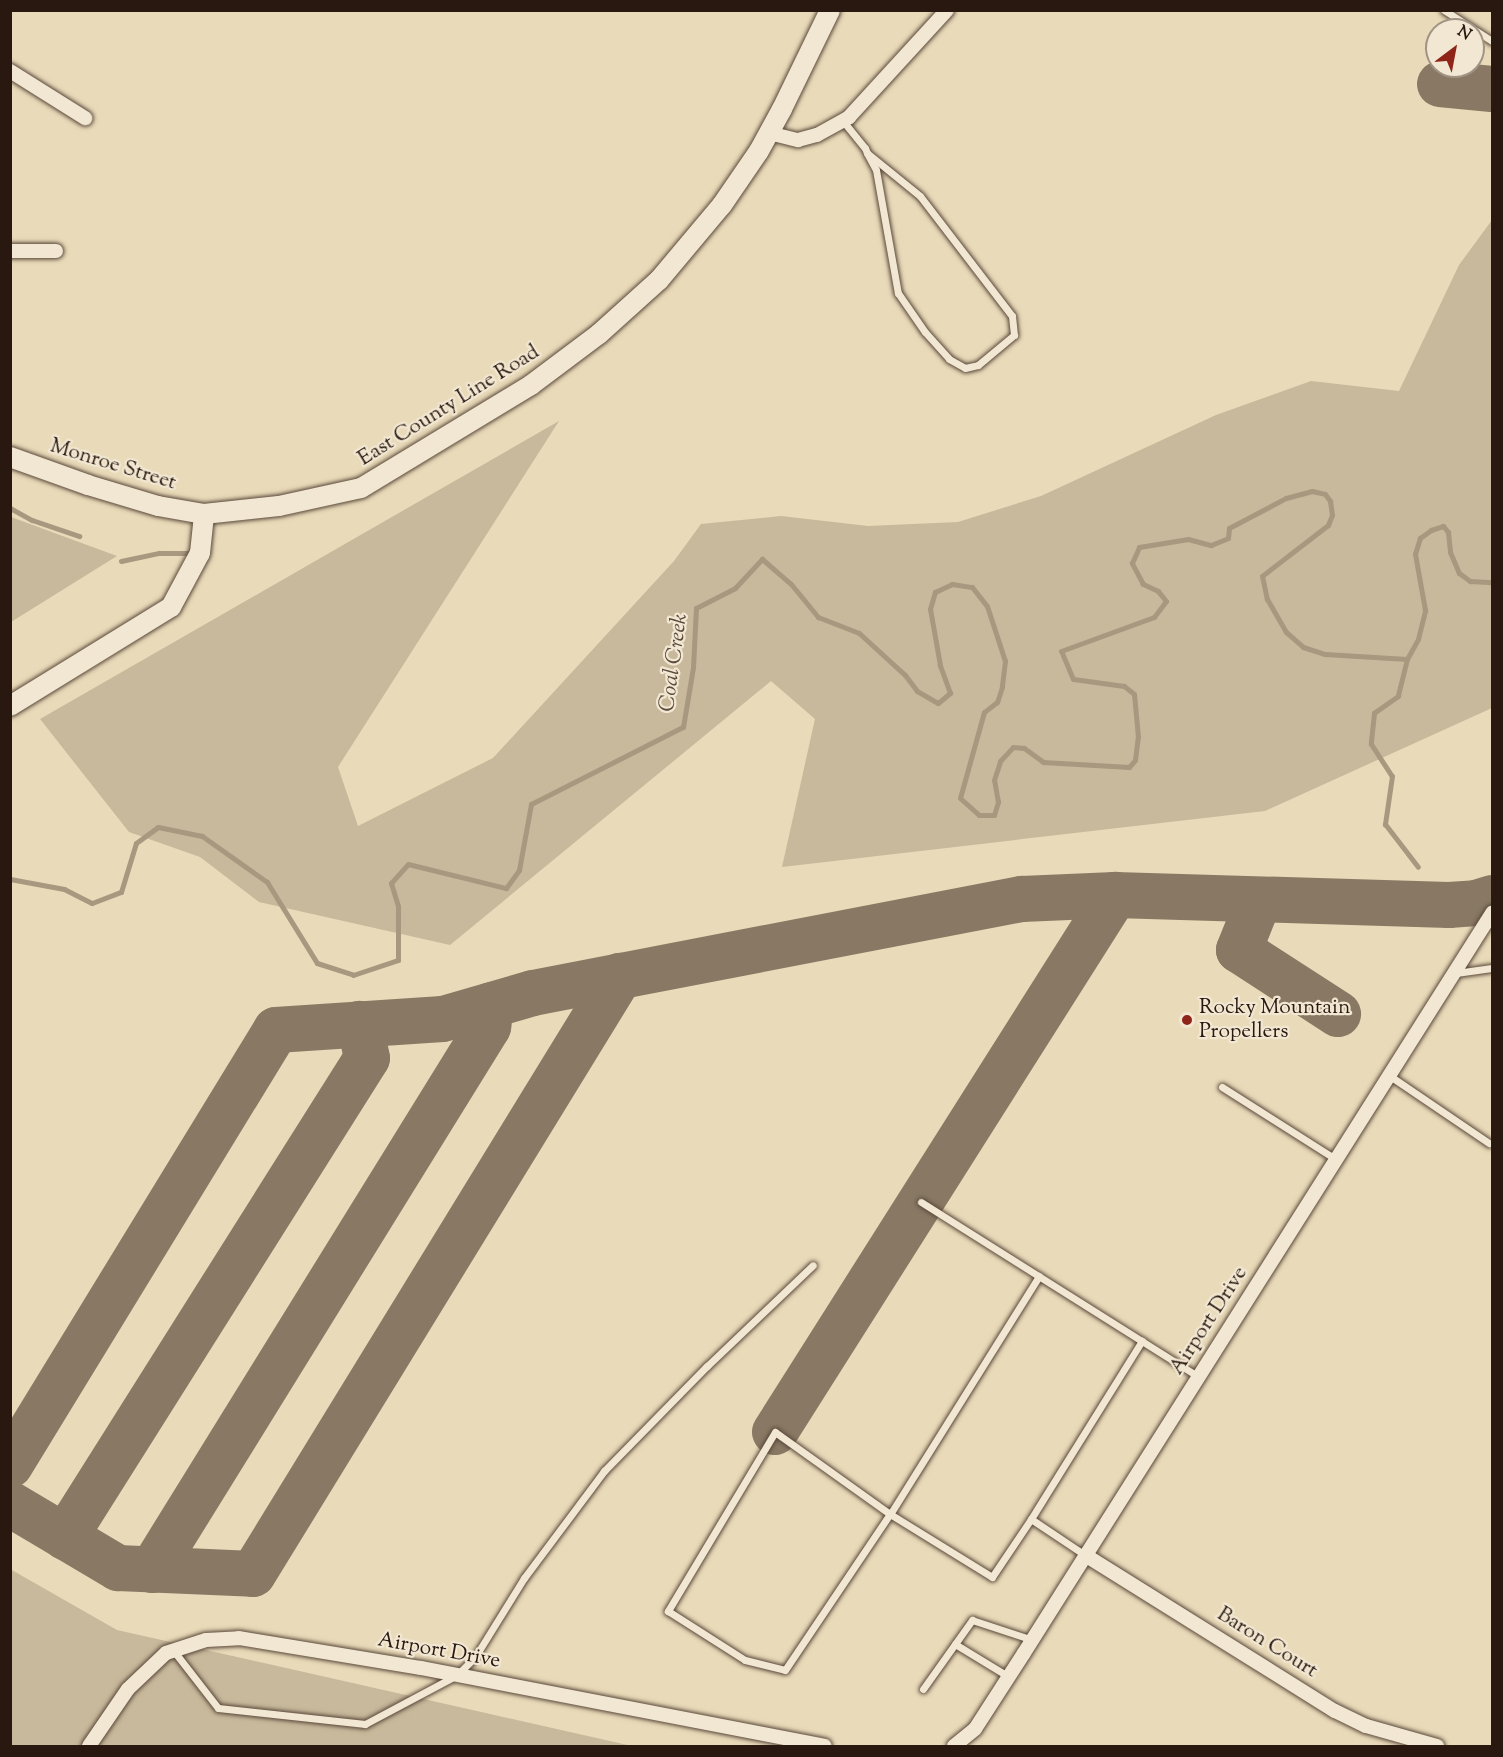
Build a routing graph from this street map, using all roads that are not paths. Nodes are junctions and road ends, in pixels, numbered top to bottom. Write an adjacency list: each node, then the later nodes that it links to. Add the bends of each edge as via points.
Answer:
1 (830, 10): 8 (main road, East County Line Road)
2 (947, 10): 7 (street)
3 (1444, 10): 4 (lane)
4 (1492, 40)
5 (10, 72): 6 (street)
6 (86, 118)
7 (843, 121): 8 (street, via 798,140); 9 (lane)
8 (769, 133): 13 (main road, East County Line Road, via 722,204 660,280 599,334 531,385 361,488 279,506)
9 (867, 153): 9 (lane, via 876,170 898,293 949,359 966,368 978,365 1014,335 1012,316 920,196)
10 (10, 251): 11 (street)
11 (56, 251)
12 (10, 457): 13 (main road, Monroe Street, via 158,506)
13 (204, 514): 14 (main road, via 200,554 171,607)
14 (10, 706)
15 (1492, 913): 17 (street, Airport Drive)
16 (1492, 968): 17 (lane)
17 (1456, 973): 18 (street, Airport Drive)
18 (1390, 1076): 20 (lane); 21 (street, Airport Drive)
19 (1222, 1088): 21 (lane)
20 (1489, 1143)
21 (1337, 1160): 26 (street, Airport Drive)
22 (921, 1202): 24 (lane)
23 (813, 1265): 33 (lane, via 604,1471 524,1578 475,1657)
24 (1040, 1276): 25 (lane); 27 (lane)
25 (1142, 1341): 26 (lane); 28 (lane)
26 (1199, 1377): 29 (street, Airport Drive)
27 (890, 1514): 27 (lane, via 785,1670 745,1660 668,1611 776,1431); 28 (lane, via 993,1577)
28 (1030, 1519): 29 (lane)
29 (1085, 1555): 30 (street, Airport Drive); 39 (street, Baron Court, via 1335,1710 1366,1726)
30 (1033, 1640): 31 (lane, via 972,1620); 34 (street, Airport Drive)
31 (955, 1644): 34 (lane); 35 (lane)
32 (173, 1650): 33 (street, Airport Drive, via 206,1640 239,1638); 33 (lane, via 218,1708 365,1724); 36 (street, Airport Drive, via 128,1689)
33 (457, 1675): 37 (street, Airport Drive)
34 (1009, 1677): 38 (street, Airport Drive, via 975,1729)
35 (923, 1689)
36 (89, 1746)
37 (825, 1746)
38 (954, 1746)
39 (1437, 1746)

